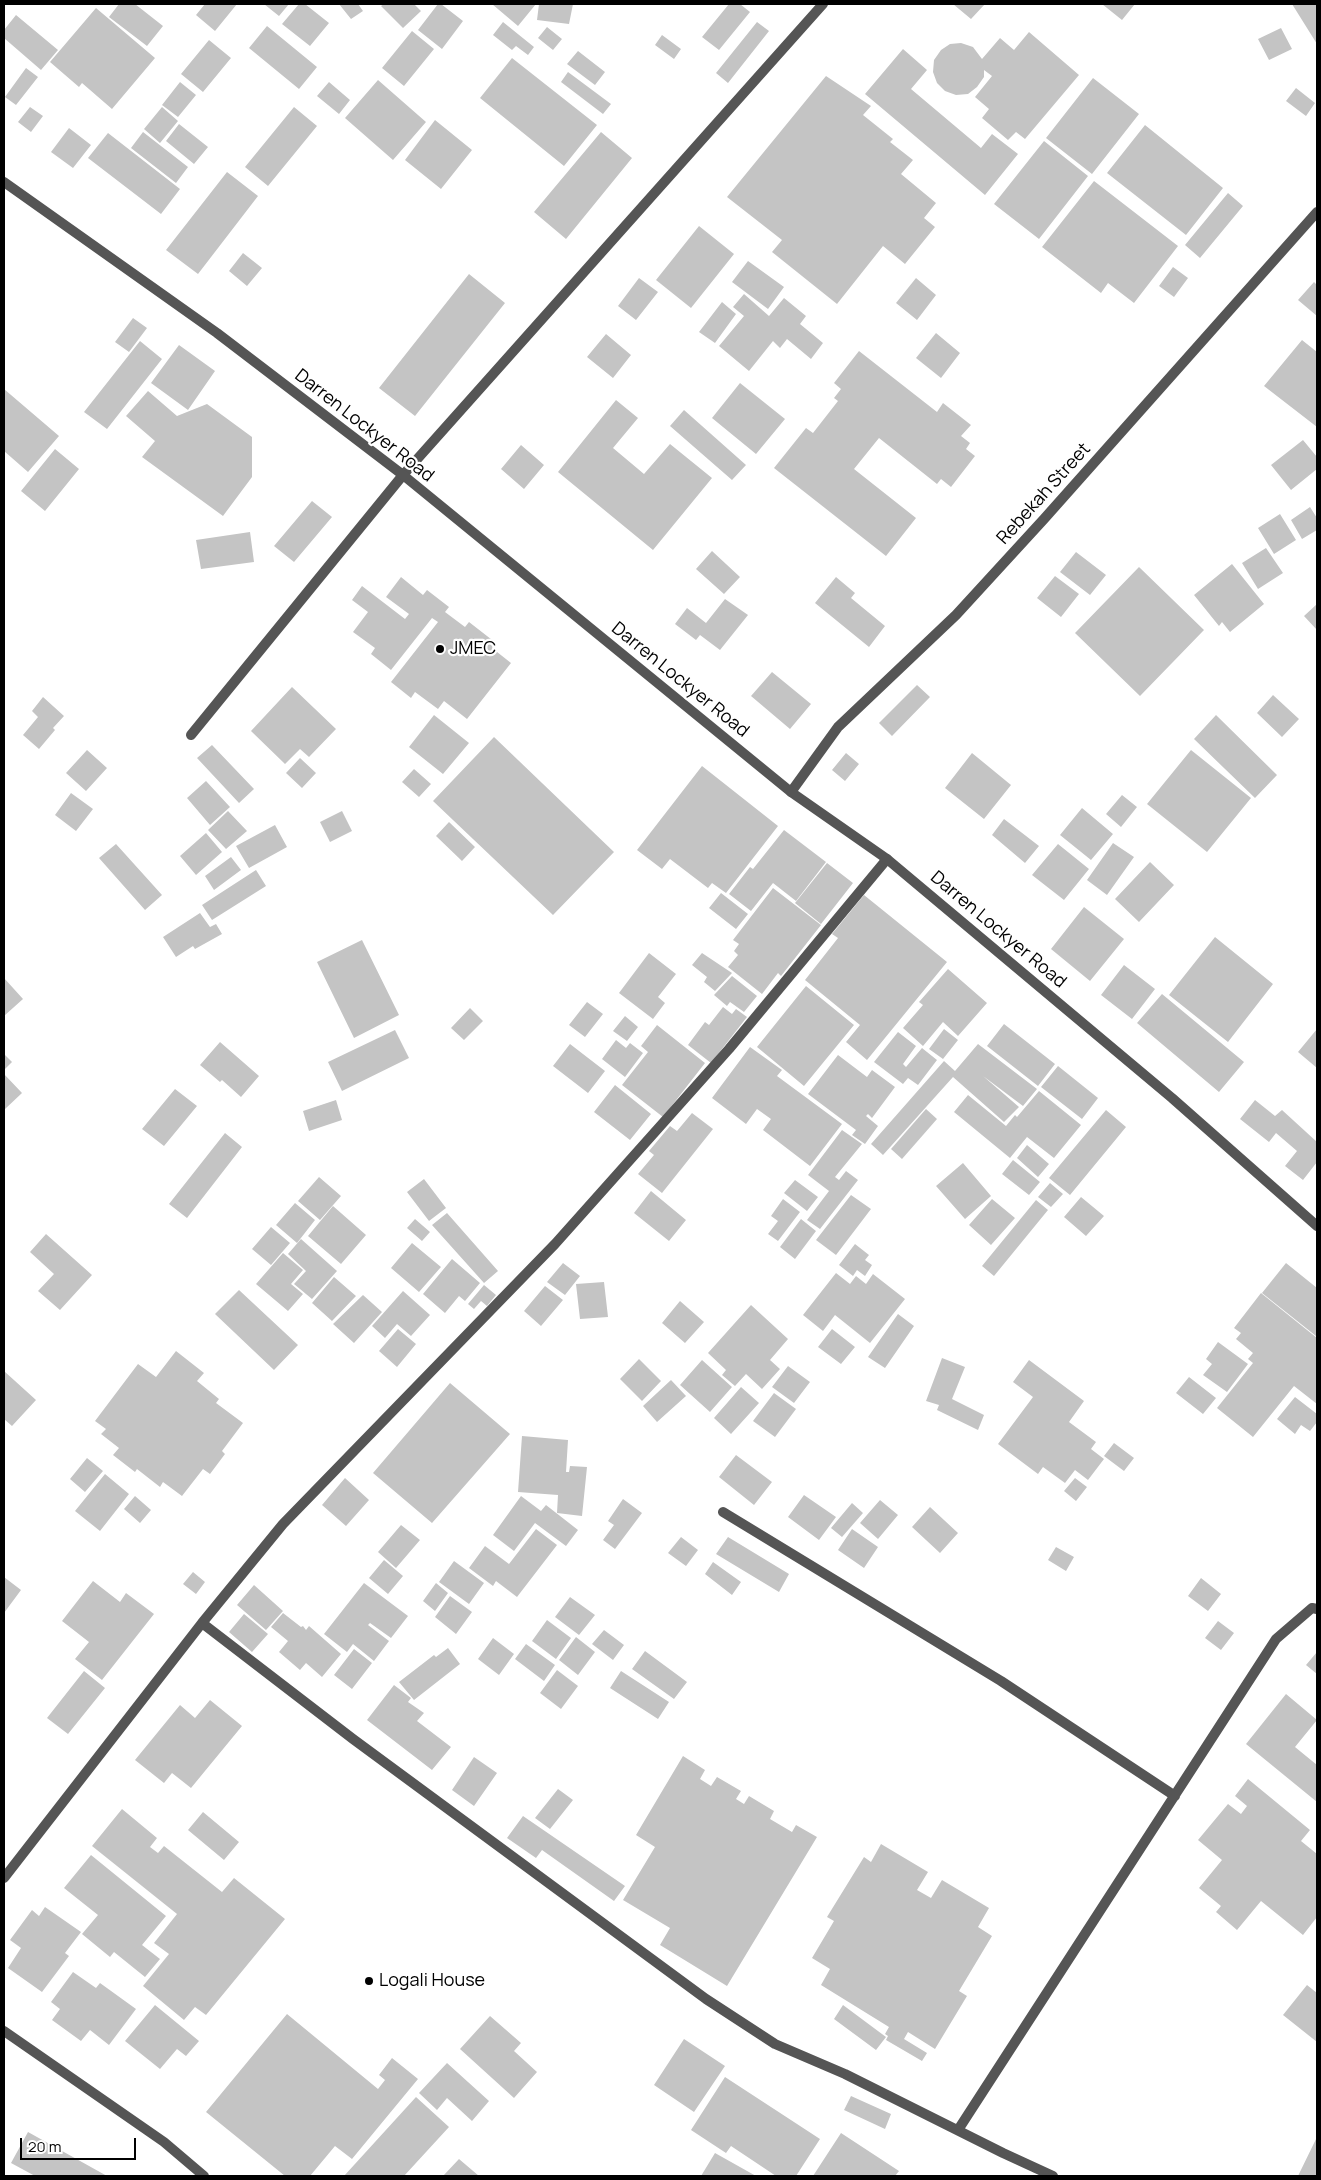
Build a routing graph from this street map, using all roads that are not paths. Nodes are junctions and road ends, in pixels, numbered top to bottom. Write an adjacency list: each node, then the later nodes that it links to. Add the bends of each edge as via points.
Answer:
1 (823, 4): 4 (street)
2 (4, 182): 4 (street, Darren Lockyer Road, via 217,332)
3 (1317, 212): 6 (street, Rebekah Street, via 956,615 838,727)
4 (403, 475): 5 (street); 6 (street, Darren Lockyer Road)
5 (191, 735)
6 (791, 792): 7 (street, Darren Lockyer Road)
7 (887, 859): 8 (street, Darren Lockyer Road, via 1172,1098); 11 (street, via 729,1049 555,1244 283,1524)
8 (1317, 1226)
9 (723, 1512): 12 (street, via 1001,1681)
10 (1317, 1609): 12 (street, via 1312,1608 1276,1639)
11 (202, 1623): 13 (street); 15 (street, via 353,1739 706,1999 775,2044 845,2074)
12 (1175, 1796): 15 (street)
13 (4, 1878)
14 (4, 2031): 16 (street, via 164,2142)
15 (958, 2130): 17 (street)
16 (204, 2176)
17 (1053, 2176)

